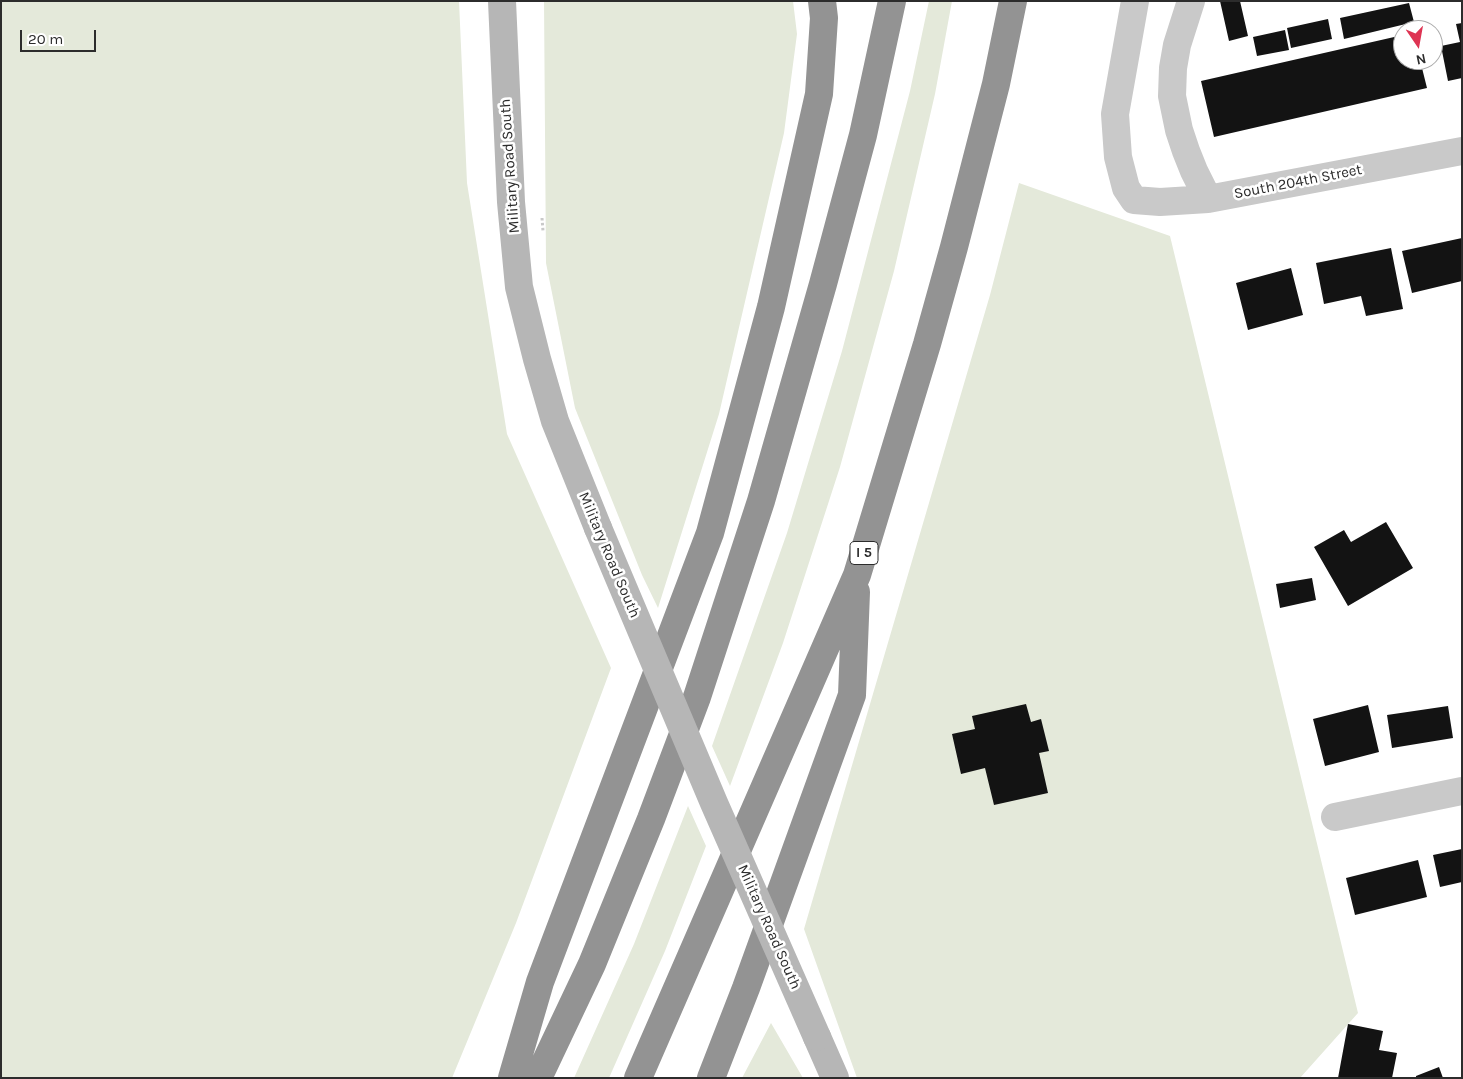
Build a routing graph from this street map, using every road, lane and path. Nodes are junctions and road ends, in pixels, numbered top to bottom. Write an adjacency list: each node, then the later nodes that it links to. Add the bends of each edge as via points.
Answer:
1 (502, 1): 18 (main road, Military Road South, bridge, via 508,150 519,287 555,421 718,812)
2 (822, 1): 14 (highway, via 820,94 771,307 710,532 540,982)
3 (892, 1): 15 (highway, via 863,135 823,284 761,501 697,696 592,964)
4 (1013, 1): 11 (highway, I 5, via 996,84 954,247)
5 (1135, 1): 8 (street, South 204th Street, via 1115,114 1118,157 1126,188 1134,200)
6 (1191, 1): 8 (street, via 1176,45 1172,96 1186,151)
7 (1462, 151): 8 (street, South 204th Street)
8 (1208, 199)
9 (542, 218): 10 (path)
10 (543, 225)
11 (857, 575): 16 (highway, I 5); 17 (highway, via 852,695)
12 (1462, 791): 13 (street)
13 (1335, 817)
14 (512, 1078)
15 (538, 1078)
16 (638, 1078)
17 (712, 1078)
18 (835, 1078)

